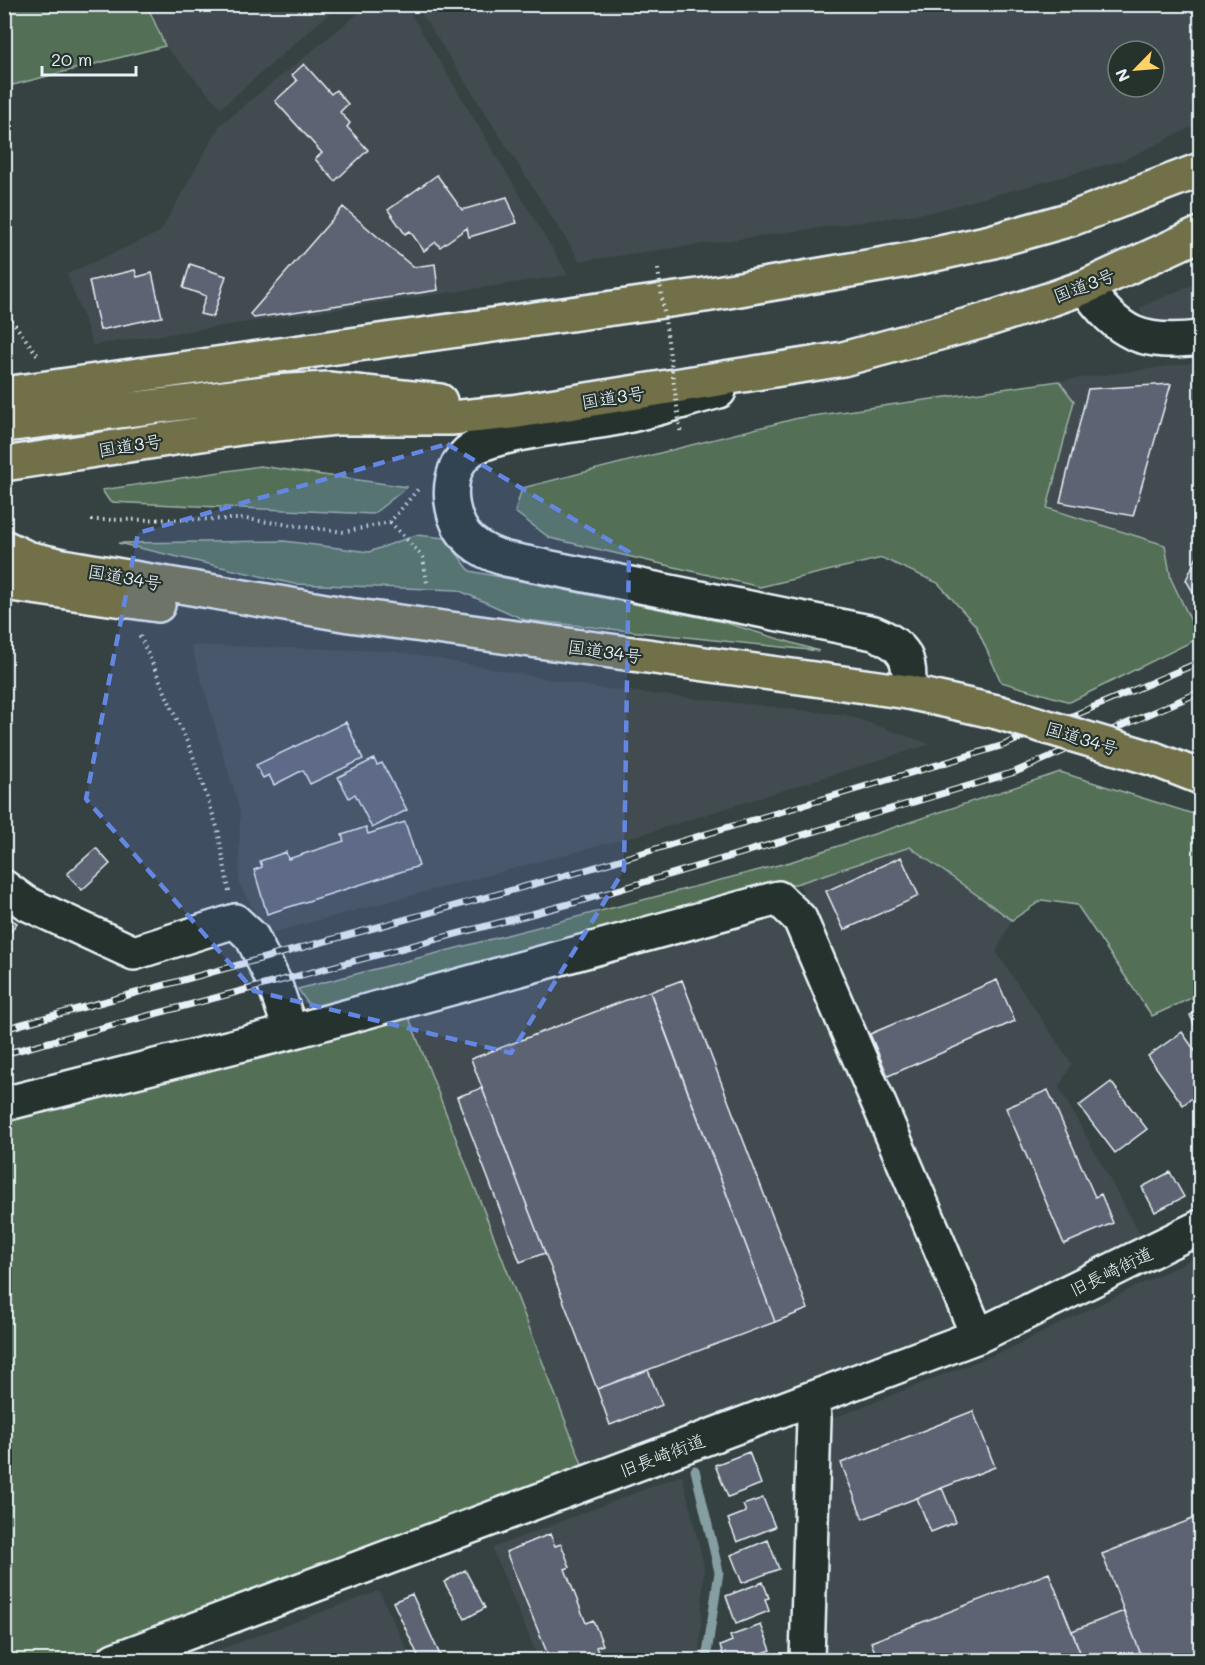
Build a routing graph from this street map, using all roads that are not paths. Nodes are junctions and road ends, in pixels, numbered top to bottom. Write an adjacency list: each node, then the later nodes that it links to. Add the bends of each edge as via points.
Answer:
1 (1200, 170): 6 (highway, via 1071,219 908,260 705,295)
2 (1200, 234): 3 (highway, 国道3号)
3 (1085, 287): 4 (street, via 1104,314 1126,330 1150,339); 5 (highway, 国道3号, via 983,321)
4 (1200, 338)
5 (843, 359): 7 (highway, 国道3号); 13 (street, via 619,418 485,444 467,452 455,468 453,509 470,542 496,556 874,633 891,640 905,654 910,672)
6 (4, 394)
7 (591, 401): 8 (highway, via 479,405 328,389); 9 (highway, 国道3号, via 451,418 336,418 248,427)
8 (4, 425)
9 (4, 464)
10 (4, 546): 12 (highway, 国道34号, via 27,558 63,566)
11 (4, 583): 12 (highway, via 212,613)
12 (349, 615): 13 (highway, 国道34号)
13 (908, 692): 14 (highway, 国道34号, bridge, via 997,712 1154,759)
14 (1200, 777)
15 (4, 887): 16 (street, via 26,903 134,953 235,921 252,937 274,982)
16 (291, 1032): 17 (street); 19 (street, via 778,898 800,919)
17 (4, 1104)
18 (1199, 1230): 19 (street, 旧長崎街道)
19 (978, 1336): 20 (street, 旧長崎街道)
20 (812, 1399): 21 (street, 旧長崎街道); 22 (street)
21 (114, 1660)
22 (807, 1660)

